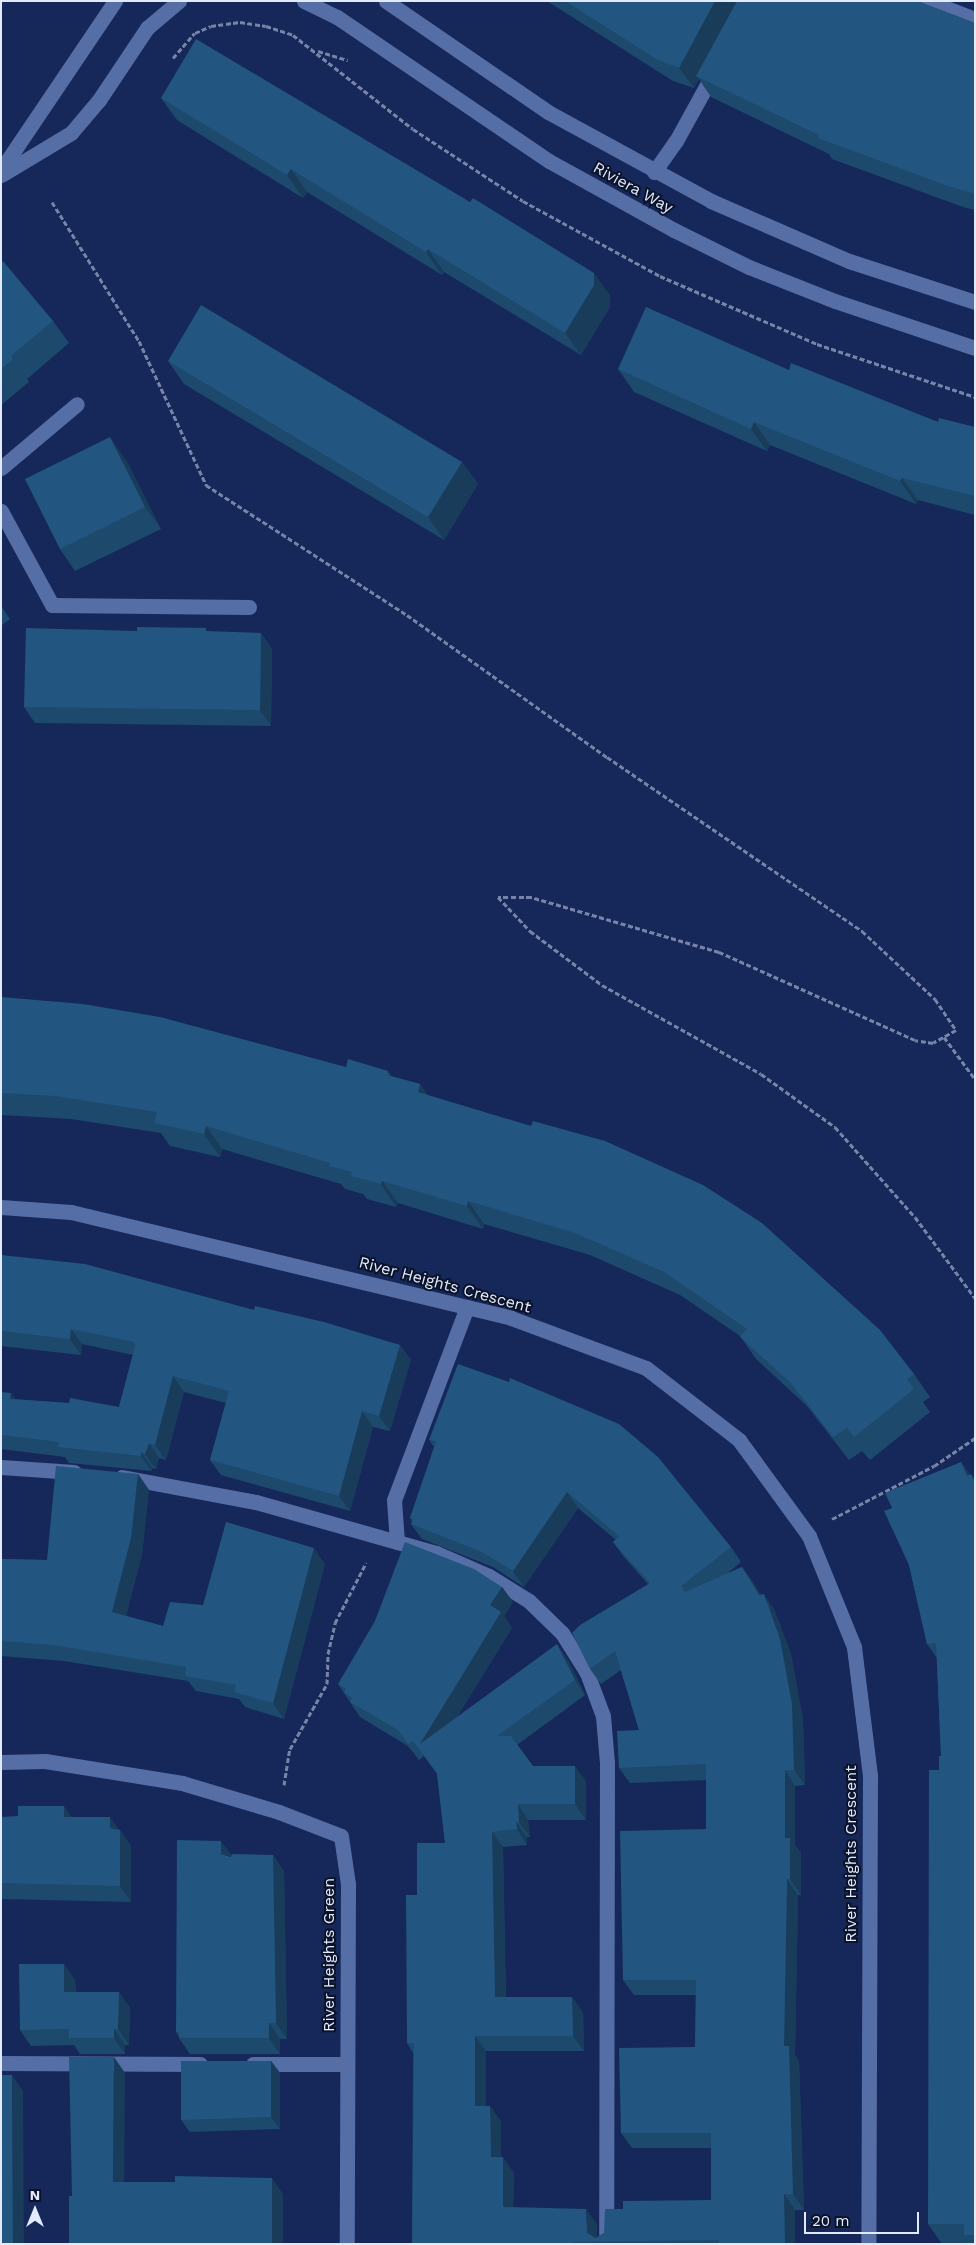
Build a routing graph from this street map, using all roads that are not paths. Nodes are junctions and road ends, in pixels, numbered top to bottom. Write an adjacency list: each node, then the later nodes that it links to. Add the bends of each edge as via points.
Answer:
1 (115, 1): 8 (street)
2 (179, 1): 10 (street, via 147,28 99,100 72,133)
3 (304, 1): 12 (street, Riviera Way, via 337,17 549,160 674,230 749,267 835,301)
4 (386, 1): 9 (street, Riviera Way, via 548,112)
5 (928, 1): 6 (street)
6 (975, 19)
7 (724, 53): 9 (street, via 676,141)
8 (1, 170)
9 (654, 172): 11 (street, Riviera Way, via 711,202 849,261)
10 (1, 175)
11 (975, 302)
12 (975, 348)
13 (78, 404): 14 (street)
14 (1, 468)
15 (1, 511): 16 (street, via 52,605)
16 (249, 607)
17 (1, 1207): 18 (street, River Heights Crescent, via 71,1212)
18 (467, 1307): 22 (street, via 394,1500); 30 (street, River Heights Crescent, via 510,1318 646,1368 739,1440 809,1536 854,1647 870,1775)
19 (1, 1467): 20 (street)
20 (91, 1474)
21 (110, 1475): 22 (street, via 256,1502)
22 (397, 1542): 29 (street, via 436,1553 489,1576 529,1601 562,1633 587,1673 602,1716 607,1763)
23 (1, 1762): 27 (street, River Heights Green, via 45,1761 182,1784 279,1812 341,1836 348,1884)
24 (1, 2063): 25 (street)
25 (218, 2064)
26 (238, 2064): 27 (street)
27 (347, 2064): 28 (street, River Heights Green)
28 (347, 2244)
29 (606, 2244)
30 (868, 2244)

